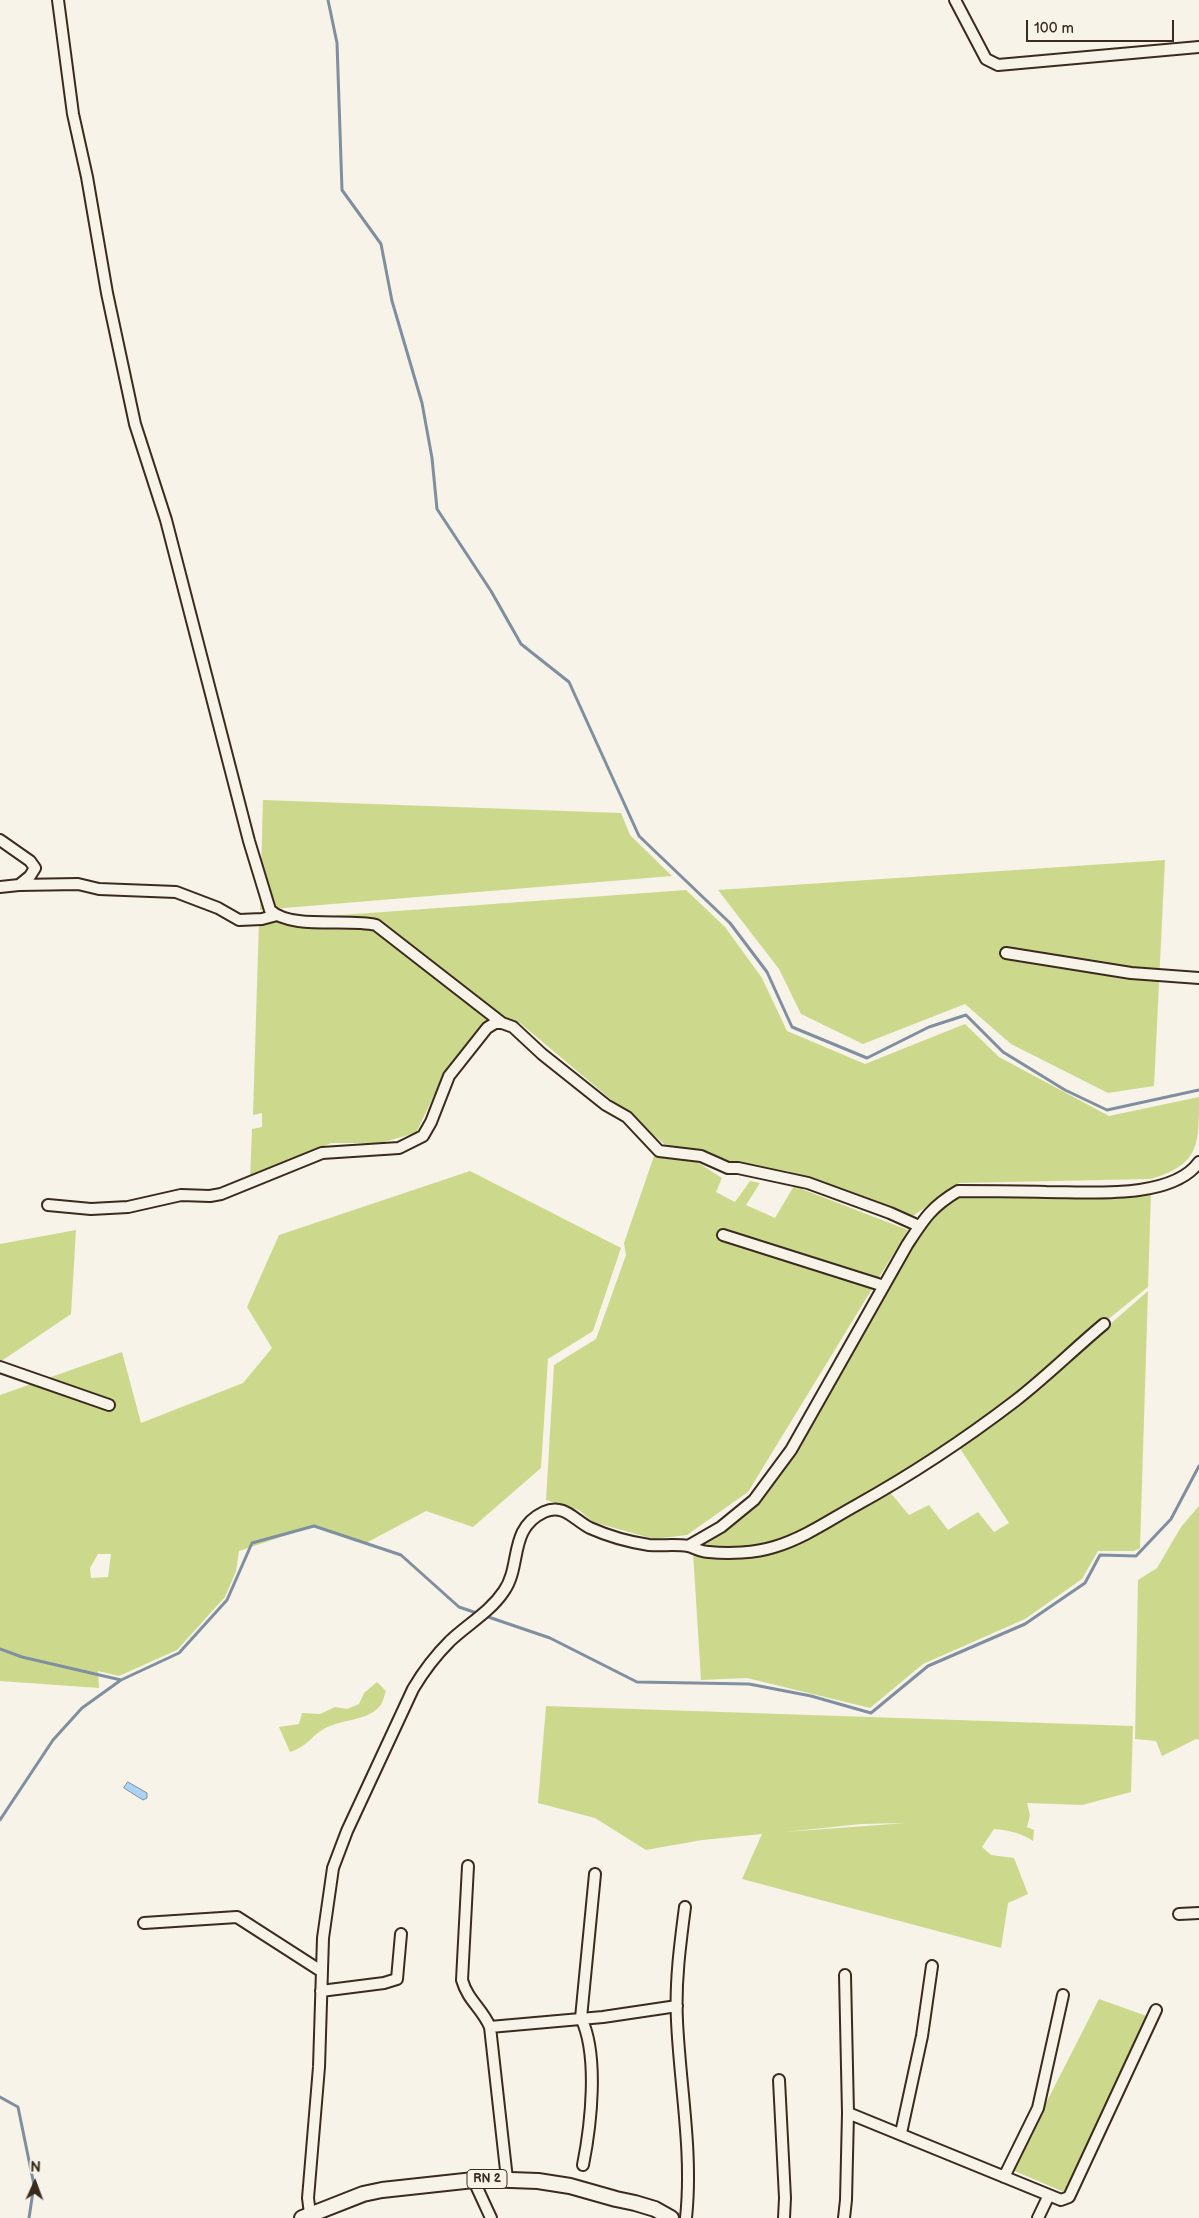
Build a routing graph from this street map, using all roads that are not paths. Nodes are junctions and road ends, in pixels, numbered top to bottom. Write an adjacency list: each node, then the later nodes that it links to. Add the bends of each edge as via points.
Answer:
1 (58, 0): 7 (street, via 73,114 135,424 166,520 249,842 270,910)
2 (955, 0): 3 (street, via 986,59 998,65)
3 (1199, 47)
4 (0, 840): 5 (street, via 30,860 35,868)
5 (19, 885): 6 (street); 7 (street, via 78,884 100,890 176,892 239,920)
6 (0, 887)
7 (277, 915): 10 (street, via 320,923 376,925)
8 (1006, 953): 9 (street, via 1131,973)
9 (1199, 978)
10 (502, 1023): 12 (street, via 487,1028 449,1076 422,1136 399,1148 322,1154 210,1196 181,1195 128,1207); 13 (street, via 513,1027 606,1105 627,1117 659,1150 701,1156 728,1168 808,1183)
11 (1199, 1162): 13 (street, via 1175,1181 1138,1189 1111,1192 958,1191 938,1202)
12 (48, 1205)
13 (919, 1226): 15 (street)
14 (723, 1235): 15 (street)
15 (884, 1286): 19 (street, via 791,1450 754,1500 721,1527)
16 (1104, 1324): 19 (street, via 1015,1400 930,1462 812,1532 772,1548 742,1552 708,1552)
17 (0, 1367): 18 (street)
18 (108, 1405)
19 (688, 1546): 28 (street, via 649,1545 622,1539 591,1528 568,1512 550,1510 533,1519 523,1531 508,1586 488,1610 450,1641 420,1677 391,1733 346,1831 333,1868)
20 (468, 1866): 35 (street, via 462,1980 466,1994)
21 (595, 1874): 34 (street)
22 (685, 1907): 32 (street, via 679,1949)
23 (1199, 1913): 24 (street)
24 (1180, 1914)
25 (144, 1923): 28 (street, via 237,1917)
26 (401, 1934): 30 (street, via 396,1979)
27 (932, 1966): 38 (street, via 922,2036)
28 (321, 1971): 30 (street)
29 (845, 1975): 37 (street)
30 (321, 1991): 44 (street)
31 (1063, 1995): 40 (street, via 1038,2108)
32 (677, 2006): 34 (street); 47 (street, via 689,2179)
33 (1156, 2010): 43 (street, via 1069,2197 1061,2200)
34 (581, 2018): 35 (street); 39 (street, via 587,2029 592,2063 588,2141)
35 (490, 2027): 42 (street)
36 (779, 2080): 48 (street, via 786,2198)
37 (848, 2113): 38 (street); 49 (street)
38 (900, 2134): 40 (street)
39 (583, 2165)
40 (1004, 2176): 43 (street)
41 (473, 2179): 42 (highway, RN 2); 44 (highway, RN 2, via 363,2194); 45 (street)
42 (507, 2179): 46 (highway, RN 2, via 570,2186 635,2202)
43 (1050, 2195): 50 (street)
44 (308, 2217)
45 (491, 2218)
46 (672, 2218)
47 (686, 2218)
48 (784, 2218)
49 (844, 2218)
50 (1038, 2218)

